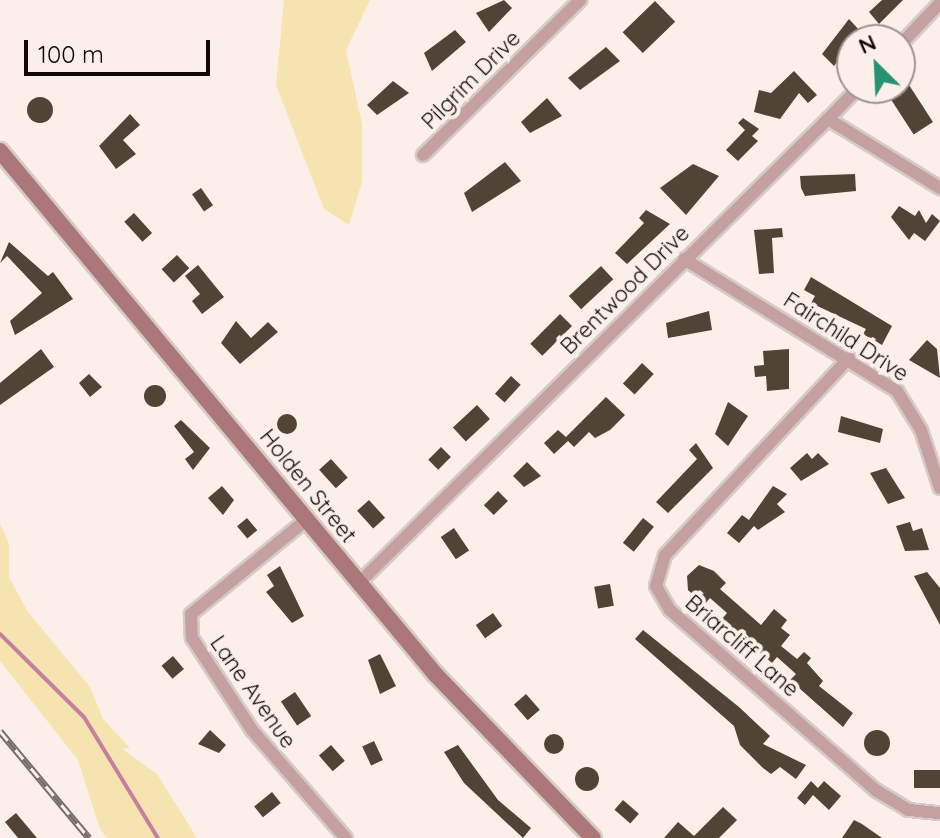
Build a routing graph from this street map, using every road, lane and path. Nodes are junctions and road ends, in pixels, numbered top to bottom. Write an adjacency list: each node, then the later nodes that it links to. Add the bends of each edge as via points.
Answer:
1 (580, 0): 7 (street, Pilgrim Drive)
2 (940, 3): 3 (street)
3 (916, 28)
4 (843, 104): 5 (street, Brentwood Drive)
5 (828, 119): 8 (street); 9 (street, Brentwood Drive)
6 (0, 151): 12 (main road, Holden Street)
7 (423, 155)
8 (940, 188)
9 (684, 259): 10 (street, Fairchild Drive); 13 (street, Brentwood Drive)
10 (849, 358): 11 (street, Fairchild Drive, via 908,404); 14 (street, Briarcliff Lane, via 665,555 656,586 670,610 877,791 909,810)
11 (940, 488)
12 (306, 520): 13 (main road, Holden Street); 15 (street, Lane Avenue, via 191,614 192,638 252,730)
13 (359, 583): 16 (main road, Holden Street, via 496,741)
14 (940, 813)
15 (346, 838)
16 (593, 838)

